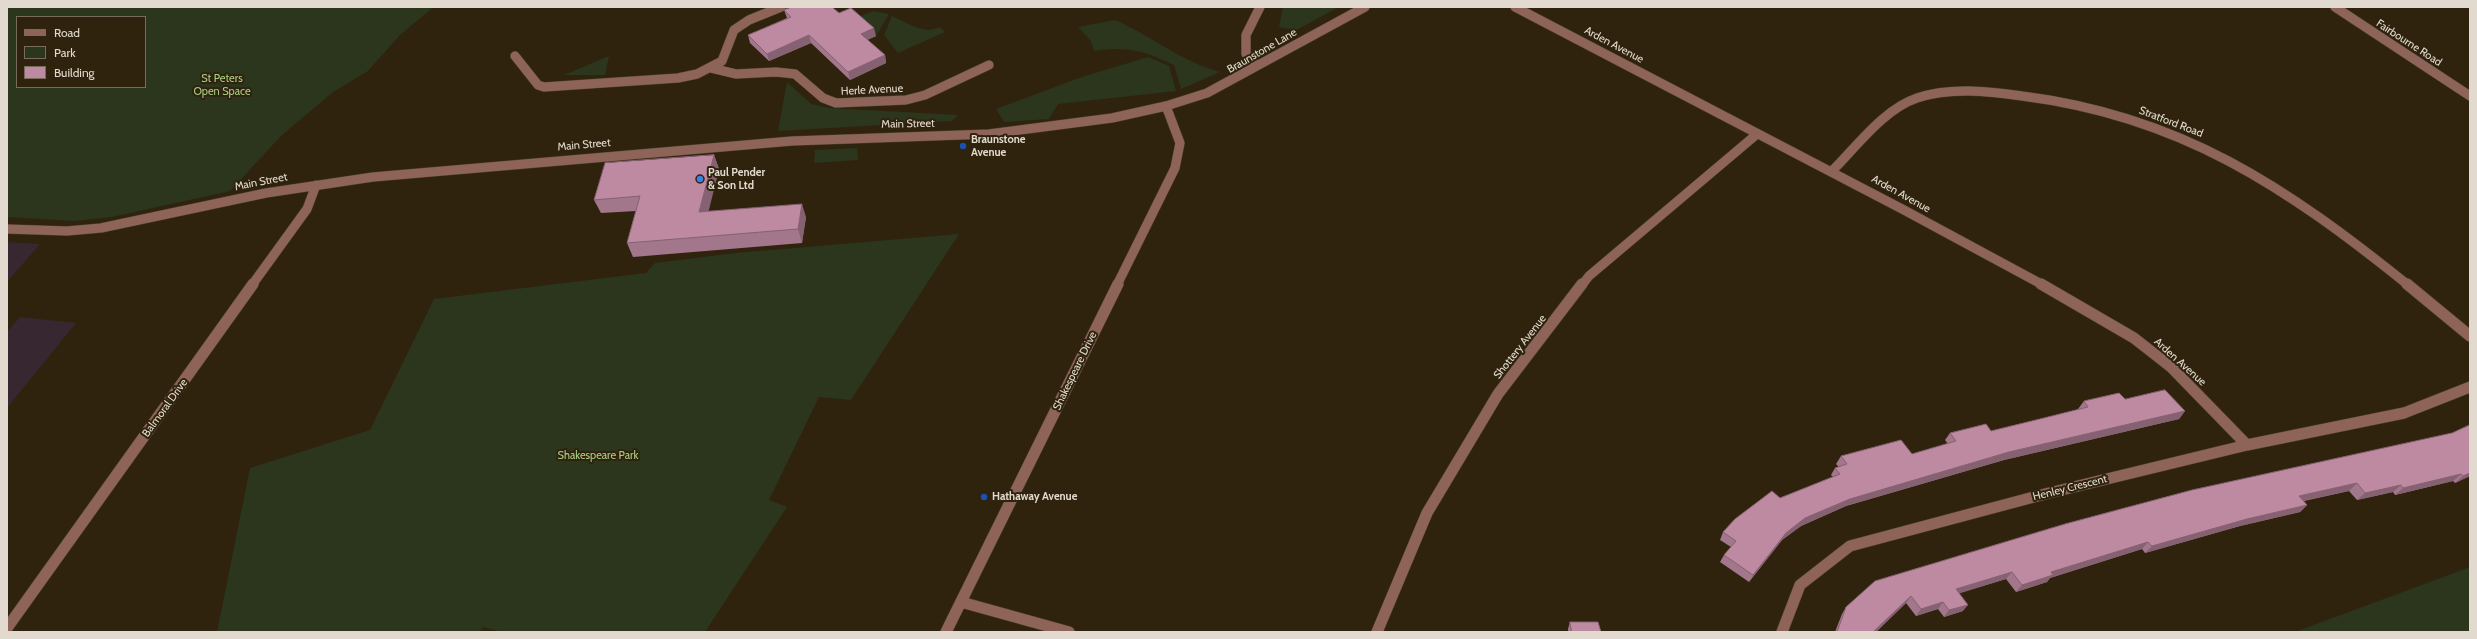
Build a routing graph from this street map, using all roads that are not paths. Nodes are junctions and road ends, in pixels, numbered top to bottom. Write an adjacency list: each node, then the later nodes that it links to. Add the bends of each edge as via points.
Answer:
1 (781, 7): 9 (street, via 749,20 734,30 722,61)
2 (1260, 7): 8 (street, via 1246,35 1246,54)
3 (1365, 7): 8 (street, Braunstone Lane)
4 (1515, 7): 12 (street, Arden Avenue)
5 (2335, 7): 10 (street, Fairbourne Road)
6 (515, 56): 9 (street, via 538,84 544,87 678,78)
7 (989, 65): 9 (street, Herle Avenue, via 915,98 836,103 823,98 795,74 736,74)
8 (1256, 65): 11 (street, Braunstone Lane, via 1232,81)
9 (711, 68)
10 (2470, 96)
11 (1166, 106): 14 (street, Main Street, via 1112,118 1019,132 792,140 538,161); 19 (street, Shakespeare Drive, via 1180,144 1175,168)
12 (1758, 134): 13 (street, Arden Avenue); 23 (street, Shottery Avenue, via 1589,276 1498,394 1427,513)
13 (1833, 170): 16 (street, Stratford Road, via 1893,112 1916,98 1958,92 2022,95 2082,106 2152,125 2222,156 2284,192 2377,261); 18 (street, Arden Avenue, via 2134,338 2171,367)
14 (316, 185): 15 (street, Main Street, via 101,228 67,231); 20 (street, Balmoral Drive, via 307,209)
15 (7, 229)
16 (2470, 336)
17 (2470, 387): 18 (street, Henley Crescent, via 2404,413)
18 (2247, 445): 24 (street, Henley Crescent, via 2045,494 1850,546 1800,585)
19 (962, 602): 21 (street, Shakespeare Drive); 22 (street)
20 (7, 628)
21 (946, 632)
22 (1069, 632)
23 (1377, 632)
24 (1782, 632)

